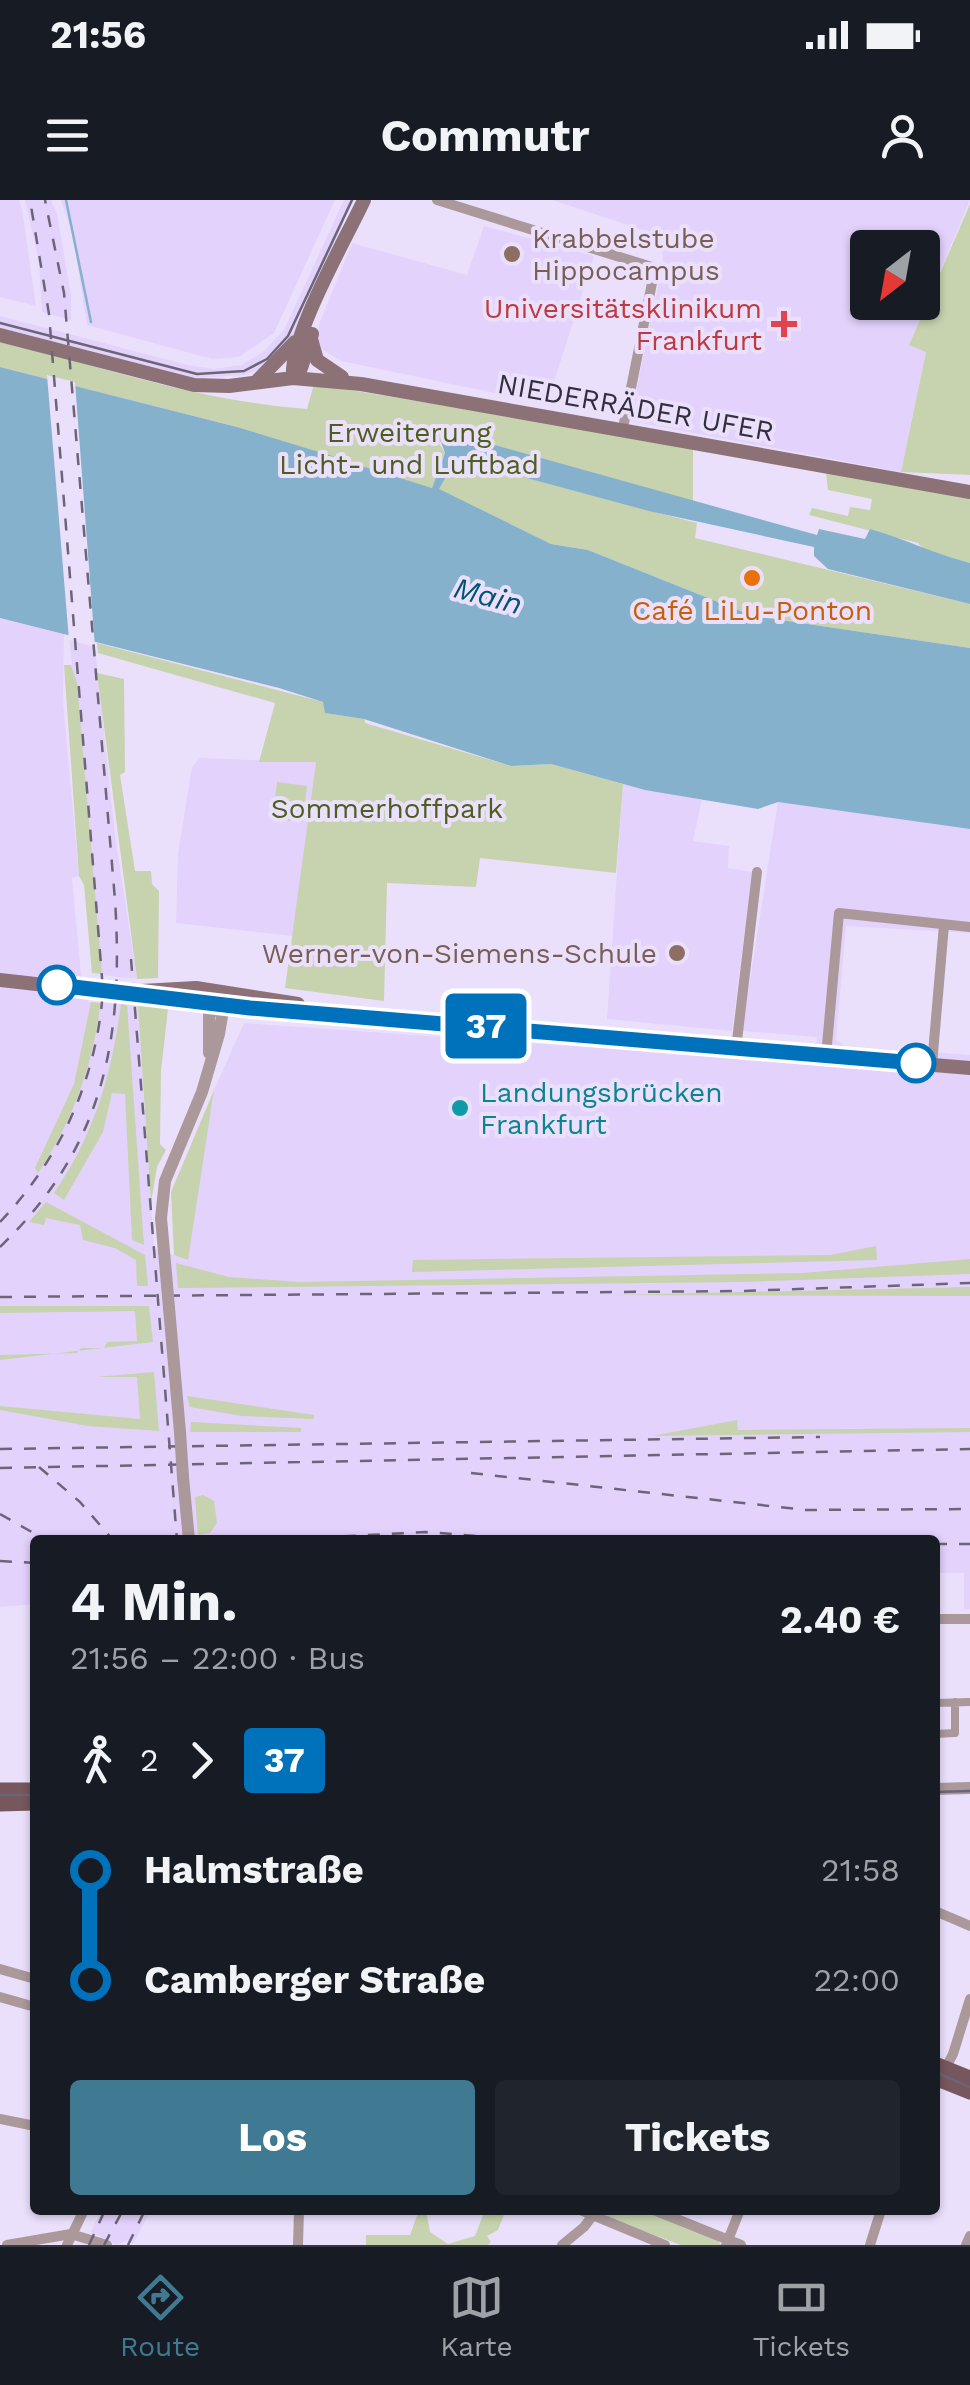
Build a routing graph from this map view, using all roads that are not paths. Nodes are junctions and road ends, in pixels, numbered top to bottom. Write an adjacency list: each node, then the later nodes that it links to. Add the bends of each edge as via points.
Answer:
1 (364, 200): 3 (main road)
2 (437, 200): 8 (street, via 655,268)
3 (309, 328): 5 (main road); 6 (main road); 7 (main road, via 317,360)
4 (0, 335): 6 (main road, NIEDERRÄDER UFER, via 194,385)
5 (293, 378): 6 (main road, NIEDERRÄDER UFER); 7 (main road, NIEDERRÄDER UFER)
6 (257, 381)
7 (361, 384): 8 (main road, NIEDERRÄDER UFER)
8 (624, 428): 9 (main road, NIEDERRÄDER UFER)
9 (970, 492)
10 (757, 872): 16 (street)
11 (944, 925): 12 (street); 17 (street, via 839,913); 18 (street)
12 (970, 927)
13 (0, 980): 14 (main road)
14 (215, 1003): 15 (main road); 15 (main road); 20 (street, bridge, via 209,1071 164,1181)
15 (260, 1005): 16 (main road)
16 (736, 1049): 17 (main road)
17 (826, 1056): 18 (main road)
18 (932, 1065): 19 (main road)
19 (970, 1068)
20 (189, 1535)
21 (940, 1619): 22 (street)
22 (970, 1619)
23 (955, 1702): 24 (street); 25 (street); 26 (street, via 955,1733)
24 (970, 1702)
25 (940, 1703)
26 (940, 1734)
27 (970, 1788): 28 (street)
28 (940, 1789)
29 (0, 1790): 30 (main road)
30 (30, 1790)
31 (30, 1803): 32 (main road)
32 (0, 1804)
33 (940, 1913): 34 (street)
34 (970, 1926)
35 (0, 1969): 36 (street)
36 (30, 1978)
37 (0, 1997): 39 (street)
38 (970, 2000): 40 (street)
39 (30, 2006)
40 (940, 2070)
41 (940, 2075): 43 (main road)
42 (940, 2076): 44 (main road)
43 (970, 2078)
44 (970, 2092)
45 (0, 2120): 46 (street)
46 (30, 2125)
47 (81, 2215): 56 (street)
48 (298, 2215): 61 (street)
49 (593, 2215): 62 (street)
50 (599, 2215): 63 (street)
51 (665, 2215): 57 (street)
52 (738, 2215): 57 (street)
53 (879, 2215): 65 (street)
54 (970, 2236): 66 (street)
55 (29, 2241): 56 (street); 58 (street); 59 (street)
56 (67, 2241): 60 (street)
57 (727, 2242): 64 (street)
58 (6, 2245)
59 (43, 2245)
60 (107, 2245)
61 (298, 2245)
62 (562, 2245)
63 (666, 2245)
64 (741, 2245)
65 (870, 2245)
66 (966, 2245)

